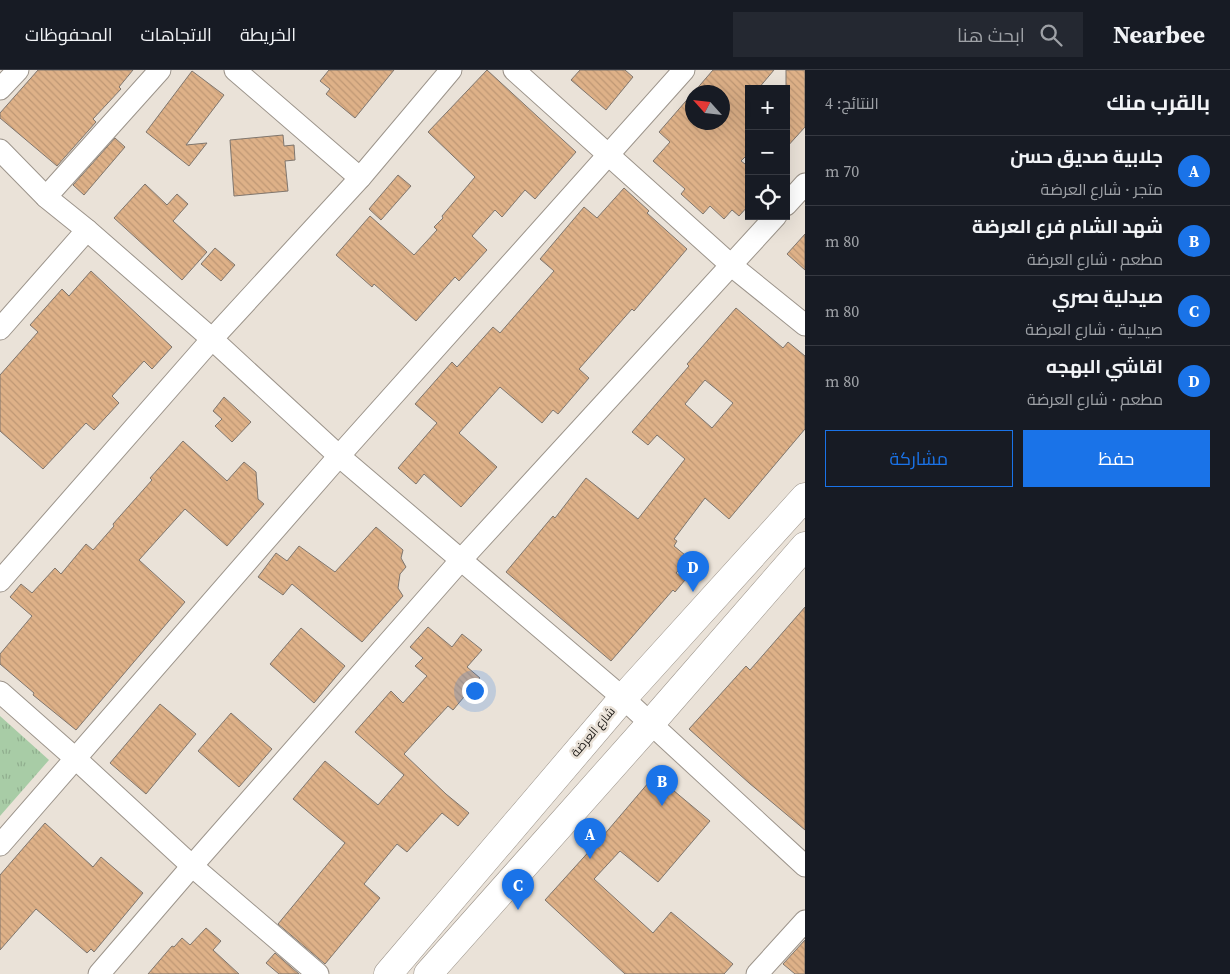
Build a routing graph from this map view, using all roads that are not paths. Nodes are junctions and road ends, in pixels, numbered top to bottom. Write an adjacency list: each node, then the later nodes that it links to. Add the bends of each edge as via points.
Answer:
1 (18, 70): 7 (street)
2 (160, 70): 12 (street)
3 (235, 70): 10 (street)
4 (451, 70): 10 (street)
5 (514, 70): 9 (street)
6 (684, 70): 9 (street)
7 (0, 90)
8 (0, 150): 12 (street)
9 (609, 154): 16 (street); 20 (street)
10 (360, 178): 19 (street)
11 (805, 184): 13 (street)
12 (46, 197): 15 (street)
13 (790, 201)
14 (772, 220): 16 (street)
15 (87, 230): 18 (street); 19 (street)
16 (732, 266): 17 (street); 23 (street)
17 (805, 325)
18 (0, 329)
19 (212, 339): 20 (street); 24 (street)
20 (339, 456): 23 (street); 28 (street)
21 (803, 502): 26 (main road, شارع العرضة)
22 (805, 546): 27 (main road)
23 (460, 560): 26 (street); 30 (street)
24 (0, 581)
25 (0, 692): 28 (street)
26 (623, 698): 27 (street); 35 (main road, شارع العرضة)
27 (651, 723): 31 (street); 36 (main road)
28 (76, 759): 29 (street); 30 (street)
29 (0, 845)
30 (192, 866): 33 (street); 34 (street)
31 (805, 866)
32 (805, 921): 37 (street)
33 (99, 974)
34 (318, 974)
35 (388, 974)
36 (428, 974)
37 (757, 974)

